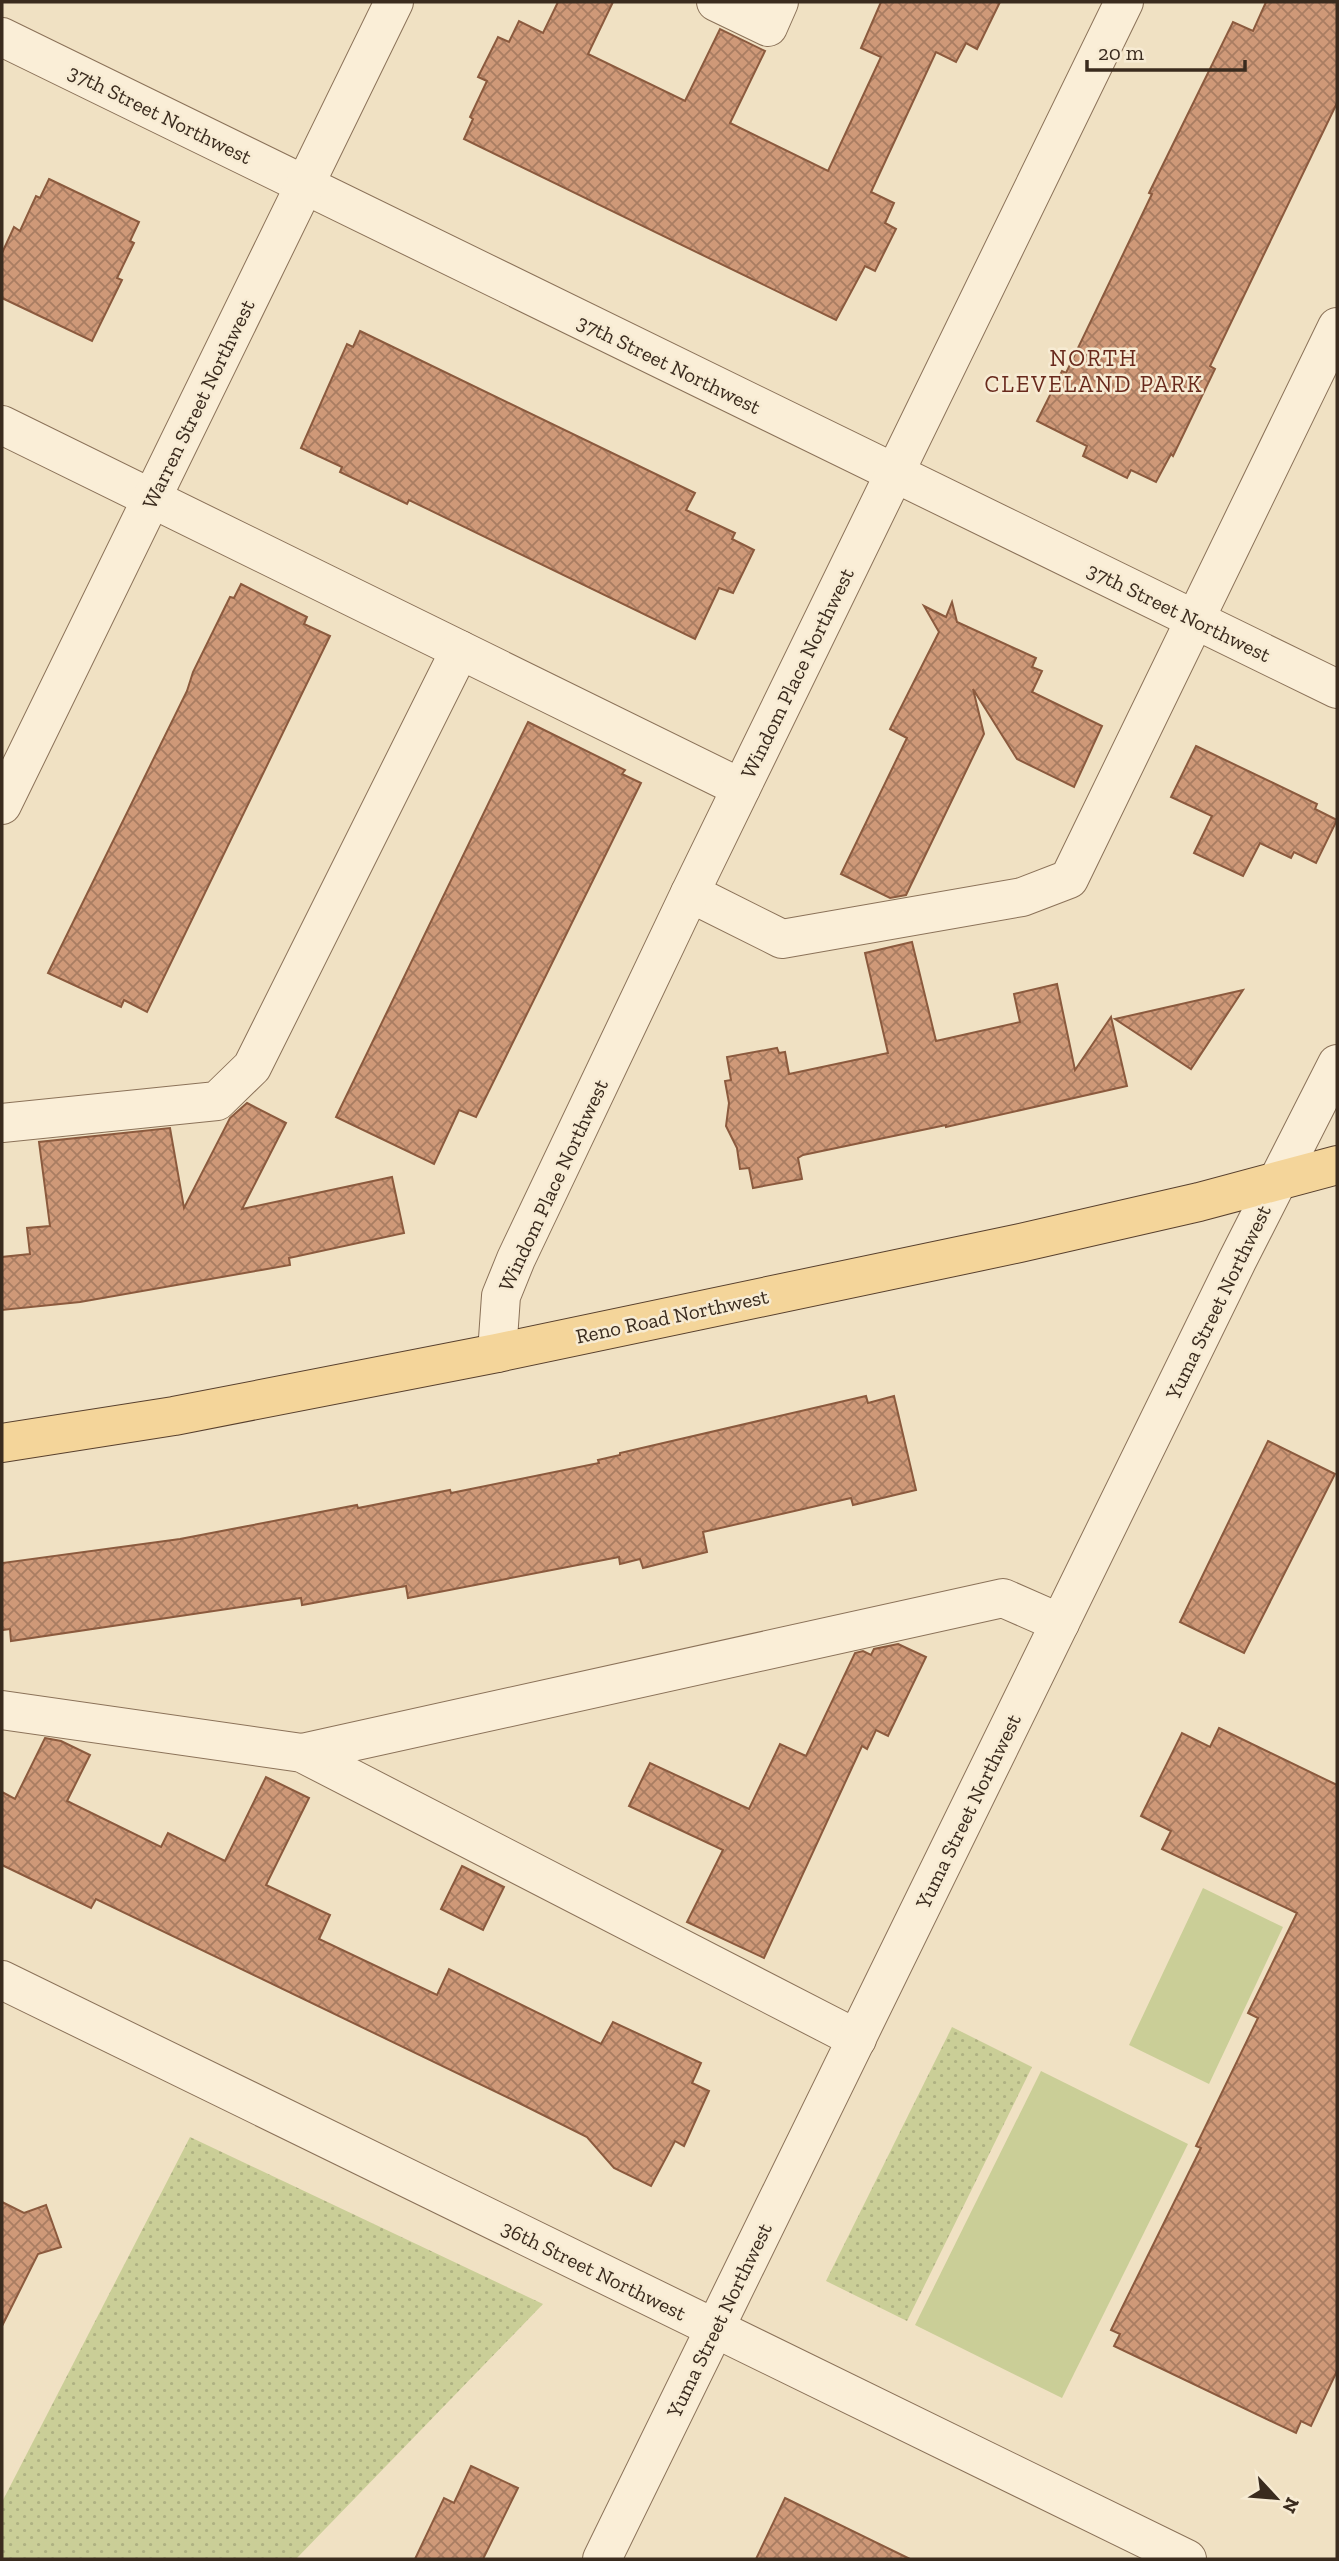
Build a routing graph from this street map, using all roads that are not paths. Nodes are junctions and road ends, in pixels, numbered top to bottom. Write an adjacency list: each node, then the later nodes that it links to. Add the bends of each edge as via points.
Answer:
1 (394, 2): 6 (street, Warren Street Northwest)
2 (716, 2): 3 (street, via 768,27)
3 (779, 2)
4 (1124, 2): 9 (street, Windom Place Northwest)
5 (2, 37): 6 (street, 37th Street Northwest)
6 (305, 184): 9 (street, 37th Street Northwest); 10 (street, Warren Street Northwest)
7 (1337, 327): 11 (street)
8 (2, 425): 10 (street)
9 (893, 474): 11 (street, 37th Street Northwest); 14 (street, Windom Place Northwest)
10 (152, 498): 12 (street); 15 (street, Warren Street Northwest)
11 (1193, 619): 13 (street, 37th Street Northwest); 16 (street, via 1069,879 1022,897 782,939)
12 (460, 650): 14 (street); 18 (street, via 252,1067 217,1101)
13 (1337, 689)
14 (741, 788): 16 (street, Windom Place Northwest)
15 (2, 806)
16 (690, 893): 21 (street, Windom Place Northwest, via 516,1259 501,1296)
17 (1337, 1064): 20 (street, Yuma Street Northwest)
18 (2, 1123)
19 (1337, 1165): 20 (main road, Reno Road Northwest)
20 (1280, 1178): 21 (main road, Reno Road Northwest, via 1199,1202 1020,1243); 23 (street, Yuma Street Northwest)
21 (497, 1353): 22 (main road, Reno Road Northwest, via 173,1416)
22 (2, 1443)
23 (1060, 1623): 25 (street, via 1003,1598); 27 (street, Yuma Street Northwest)
24 (2, 1710): 25 (street)
25 (302, 1753): 27 (street)
26 (2, 1980): 28 (street, 36th Street Northwest)
27 (857, 2039): 28 (street, Yuma Street Northwest)
28 (716, 2329): 29 (street, Yuma Street Northwest); 30 (street, 36th Street Northwest)
29 (602, 2559)
30 (1187, 2559)

